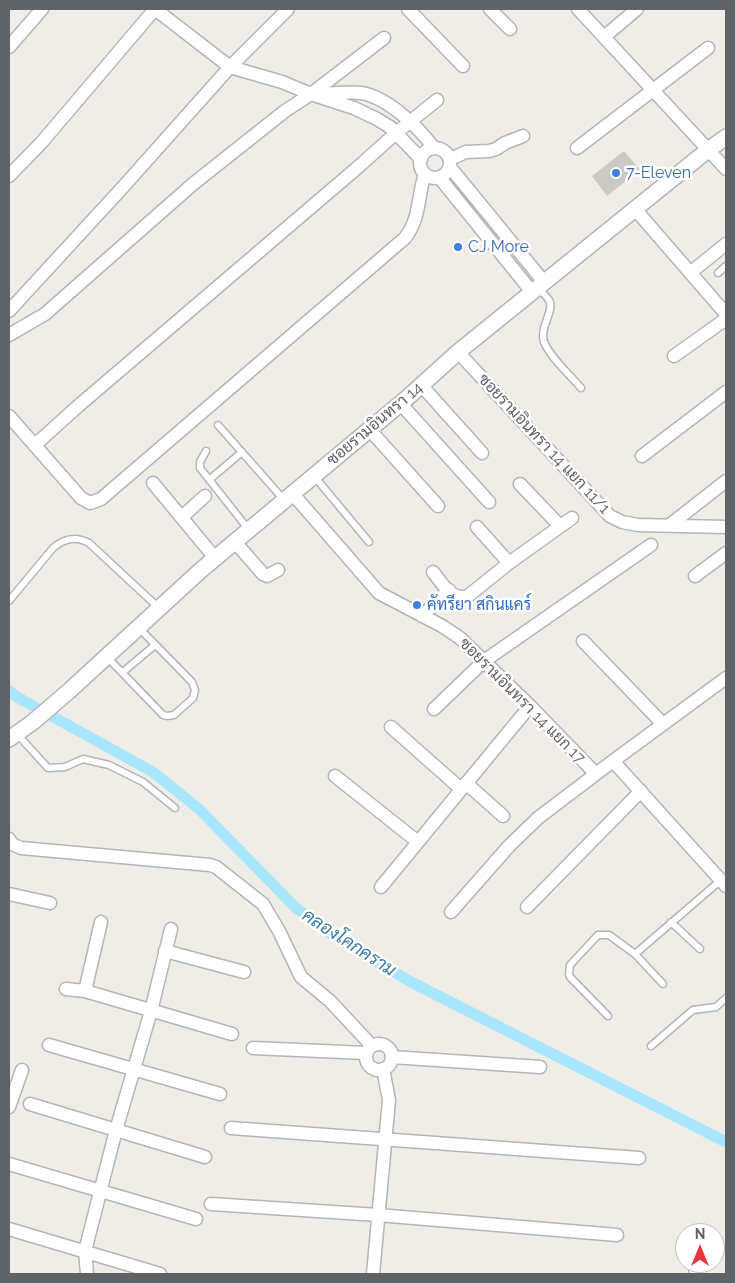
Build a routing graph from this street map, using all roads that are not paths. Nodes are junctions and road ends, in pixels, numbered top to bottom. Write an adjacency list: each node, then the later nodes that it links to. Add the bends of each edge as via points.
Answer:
1 (42, 9): 11 (street)
2 (155, 9): 14 (street); 29 (street)
3 (288, 9): 14 (street)
4 (490, 9): 8 (street)
5 (578, 9): 9 (street)
6 (637, 9): 9 (street)
7 (411, 10): 13 (street)
8 (510, 29)
9 (604, 37): 15 (street)
10 (384, 38): 16 (street)
11 (9, 47)
12 (708, 48): 15 (street)
13 (464, 66)
14 (230, 67): 16 (street); 37 (street)
15 (652, 89): 23 (street); 24 (street)
16 (311, 94): 18 (street, via 362,93 381,101); 19 (street, via 378,119); 40 (street, via 284,111 193,184 45,314)
17 (437, 100): 18 (street)
18 (410, 122): 19 (street); 22 (street)
19 (396, 133): 25 (street); 50 (street)
20 (523, 136): 26 (street, via 489,151 466,152)
21 (726, 137): 24 (street, ซอยรามอินทรา 14)
22 (434, 148): 25 (street); 26 (street, via 447,153)
23 (577, 148)
24 (708, 150): 27 (street); 31 (street, ซอยรามอินทรา 14)
25 (421, 159): 28 (street)
26 (450, 163): 30 (street, via 446,174); 36 (street)
27 (726, 169)
28 (425, 174): 30 (street); 50 (street, via 417,219 405,238 101,499 90,503 81,498)
29 (9, 176)
30 (439, 177): 36 (street)
31 (635, 209): 34 (street); 36 (street, ซอยรามอินทรา 14)
32 (726, 244): 34 (street)
33 (726, 266): 35 (lane)
34 (690, 273): 38 (street)
35 (718, 273)
36 (538, 287): 41 (street, ซอยรามอินทรา 14); 44 (lane, via 550,304 543,340)
37 (9, 311)
38 (726, 314)
39 (726, 319): 42 (street)
40 (9, 335)
41 (458, 352): 43 (street, ซอยรามอินทรา 14); 66 (street, ซอยรามอินทรา 14 แยก 11/1, via 610,516 638,525)
42 (674, 356)
43 (421, 385): 46 (street, ซอยรามอินทรา 14); 53 (street)
44 (581, 388)
45 (726, 392): 54 (street)
46 (400, 403): 49 (street, ซอยรามอินทรา 14); 62 (street)
47 (9, 416): 50 (street)
48 (218, 425): 52 (lane)
49 (369, 429): 55 (street, ซอยรามอินทรา 14); 63 (street)
50 (35, 445)
51 (206, 451): 56 (lane, via 200,465)
52 (242, 452): 56 (lane); 61 (lane)
53 (482, 453)
54 (642, 456)
55 (313, 475): 61 (street, ซอยรามอินทรา 14); 72 (lane)
56 (209, 480): 70 (lane)
57 (726, 481): 66 (street)
58 (153, 482): 64 (street)
59 (520, 484): 67 (street)
60 (205, 496): 64 (street)
61 (288, 496): 70 (street, ซอยรามอินทรา 14); 83 (street, ซอยรามอินทรา 14 แยก 17, via 379,593)
62 (490, 502)
63 (438, 506)
64 (182, 517): 75 (street)
65 (572, 518): 67 (street)
66 (671, 524): 69 (street, ซอยรามอินทรา 14 แยก 11/1)
67 (560, 526): 76 (street)
68 (477, 527): 76 (street)
69 (726, 527)
70 (248, 530): 71 (street, ซอยรามอินทรา 14)
71 (234, 542): 75 (street, ซอยรามอินทรา 14); 77 (street, via 263,574 267,576)
72 (369, 542)
73 (651, 545): 88 (street)
74 (726, 553): 79 (street)
75 (215, 558): 82 (street, ซอยรามอินทรา 14)
76 (509, 563): 80 (street, via 468,596 454,596)
77 (278, 570)
78 (433, 572): 80 (street)
79 (695, 576)
80 (449, 590): 83 (street)
81 (9, 601): 82 (lane, via 53,548 69,538 89,544)
82 (160, 609): 84 (street, ซอยรามอินทรา 14)
83 (422, 616): 88 (street, ซอยรามอินทรา 14 แยก 17, via 460,638)
84 (139, 628): 86 (lane); 87 (street, ซอยรามอินทรา 14)
85 (583, 641): 93 (street)
86 (155, 645): 89 (lane); 89 (lane, via 192,682 195,690 193,698 174,716 160,712)
87 (108, 657): 89 (lane); 95 (street, ซอยรามอินทรา 14)
88 (484, 661): 91 (street, ซอยรามอินทรา 14 แยก 17); 92 (street)
89 (123, 672)
90 (726, 678): 93 (street)
91 (530, 706): 97 (street, ซอยรามอินทรา 14 แยก 17); 99 (street)
92 (434, 709)
93 (663, 724): 96 (street)
94 (391, 727): 99 (street)
95 (13, 736): 101 (lane, via 48,768 65,767 83,759 109,765 143,782)
96 (613, 761): 97 (street); 100 (street)
97 (596, 774): 110 (street, via 538,818)
98 (335, 776): 104 (street)
99 (463, 786): 102 (street); 104 (street)
100 (641, 791): 105 (street); 109 (street)
101 (176, 808)
102 (503, 816)
103 (9, 839): 128 (street, via 21,848 216,867 262,904 301,977 330,1001)
104 (418, 842): 106 (street)
105 (724, 880): 112 (lane)
106 (381, 888)
107 (9, 894): 108 (street)
108 (50, 903)
109 (527, 907)
110 (451, 912)
111 (100, 922): 120 (street)
112 (671, 922): 114 (lane); 116 (lane)
113 (171, 929): 115 (street)
114 (700, 949)
115 (165, 951): 117 (street); 122 (street)
116 (634, 954): 118 (lane); 123 (lane, via 608,935 598,935 570,965 570,977)
117 (244, 972)
118 (663, 984)
119 (66, 989): 120 (street)
120 (85, 992): 122 (street)
121 (726, 998): 126 (lane, via 716,1007 693,1010)
122 (151, 1011): 124 (street); 133 (street)
123 (608, 1016)
124 (232, 1034)
125 (49, 1045): 133 (street)
126 (651, 1046)
127 (252, 1048): 128 (street)
128 (369, 1049): 129 (street, via 378,1043 387,1046); 131 (street, via 367,1061 372,1068)
129 (392, 1057): 130 (street); 131 (street, via 390,1064)
130 (540, 1067)
131 (383, 1069): 139 (street, via 389,1100)
132 (22, 1070): 136 (street)
133 (134, 1070): 134 (street); 138 (street)
134 (220, 1094)
135 (30, 1104): 138 (street)
136 (9, 1107)
137 (231, 1128): 139 (street)
138 (116, 1130): 140 (street); 143 (street)
139 (386, 1139): 141 (street); 145 (street)
140 (205, 1157)
141 (639, 1158)
142 (9, 1164): 143 (street)
143 (100, 1190): 146 (street); 149 (street)
144 (211, 1204): 145 (street)
145 (378, 1215): 148 (street); 152 (street)
146 (196, 1219)
147 (9, 1229): 149 (street)
148 (616, 1235)
149 (85, 1251): 150 (street); 151 (street)
150 (87, 1274)
151 (160, 1274)
152 (373, 1274)

